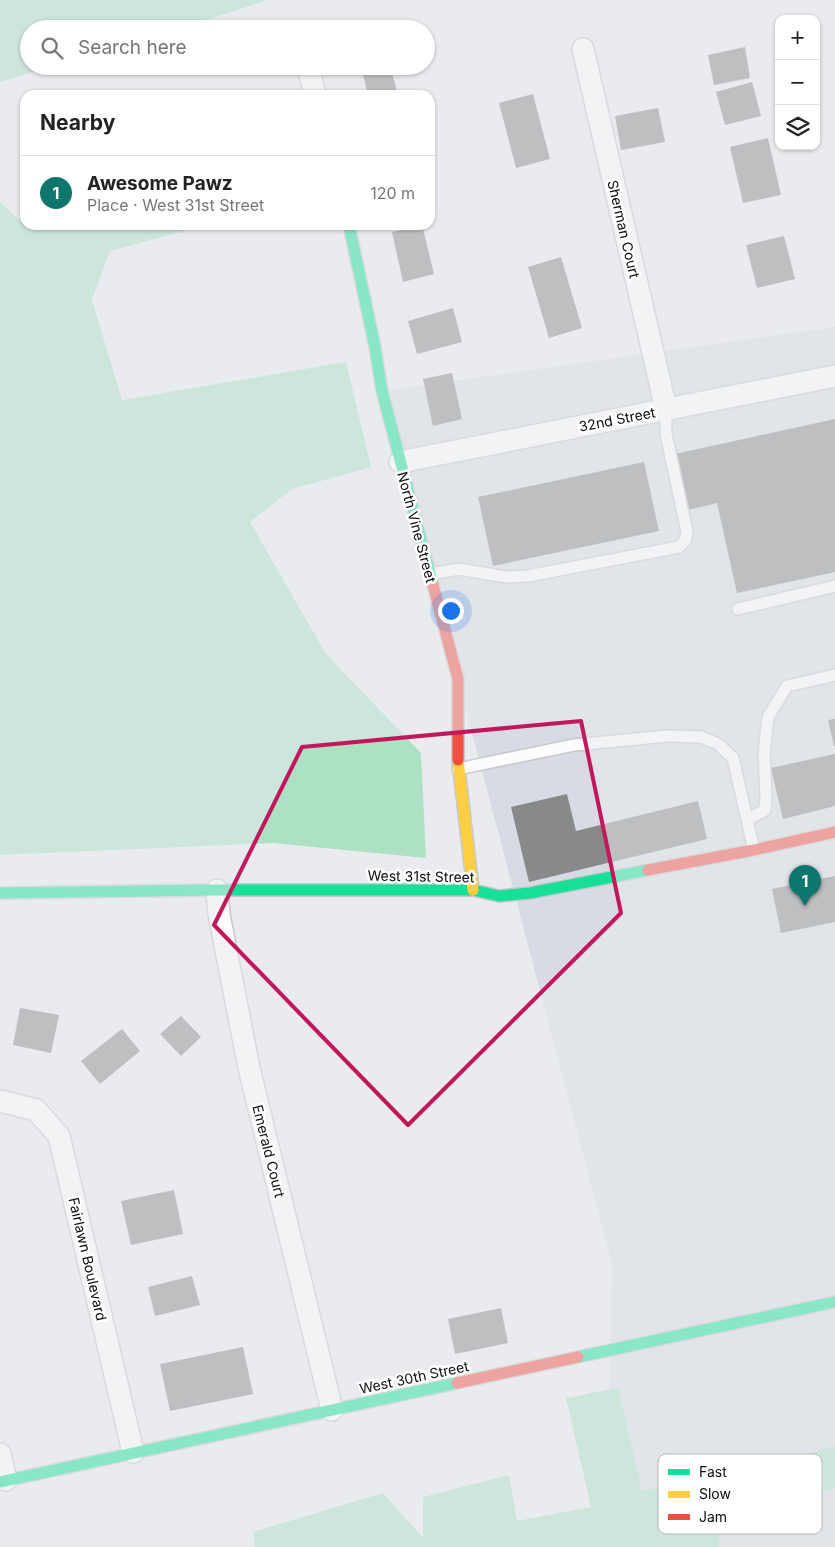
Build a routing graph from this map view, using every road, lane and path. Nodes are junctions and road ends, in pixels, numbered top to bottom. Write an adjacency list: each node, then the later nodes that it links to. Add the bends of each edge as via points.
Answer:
1 (583, 49): 6 (street, Sherman Court)
2 (310, 75): 3 (street)
3 (314, 90)
4 (350, 230): 7 (street, North Vine Street, via 382,391)
5 (835, 376): 6 (street, 32nd Street)
6 (666, 409): 7 (street, 32nd Street); 8 (lane, via 666,434 687,532 679,547 528,576 506,577 459,569)
7 (400, 462): 8 (street, North Vine Street)
8 (430, 574): 12 (street, North Vine Street, via 458,679)
9 (835, 586): 10 (lane)
10 (738, 610)
11 (835, 675): 13 (lane, via 787,686 768,716 764,753 765,810)
12 (458, 769): 13 (lane, via 574,746 667,736 701,737 718,744 733,758); 17 (street, North Vine Street)
13 (747, 820): 15 (lane)
14 (835, 832): 15 (street, West 31st Street)
15 (754, 850): 17 (street, West 31st Street, via 530,893 499,896)
16 (217, 890): 17 (street, West 31st Street); 18 (street, West 31st Street); 21 (street, Emerald Court, via 249,1068)
17 (473, 890)
18 (0, 893)
19 (0, 1101): 22 (street, Fairlawn Boulevard, via 36,1110 59,1136)
20 (835, 1302): 21 (street, West 30th Street)
21 (332, 1410): 22 (street, West 30th Street)
22 (133, 1452): 24 (street, West 30th Street)
23 (0, 1454): 24 (street)
24 (3, 1481)

